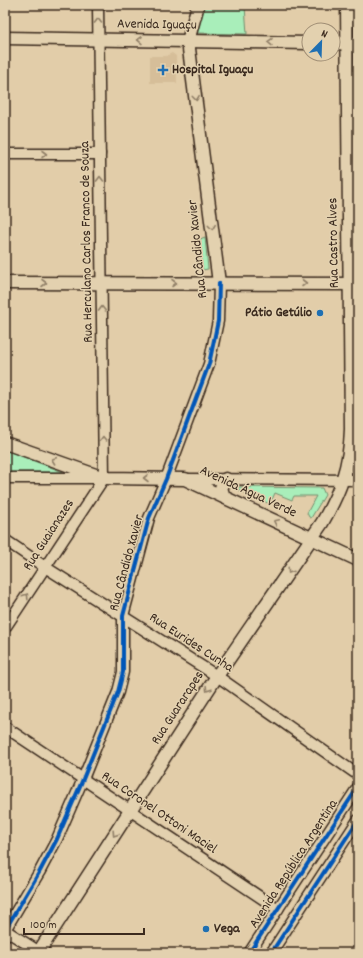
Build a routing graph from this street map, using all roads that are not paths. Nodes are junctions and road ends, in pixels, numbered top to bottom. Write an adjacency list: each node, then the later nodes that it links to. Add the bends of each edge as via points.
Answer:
1 (98, 5): 5 (street, Rua Herculano Carlos Franco de Souza, one-way to 1)
2 (198, 5): 6 (main road, Rua Cândido Xavier)
3 (347, 5): 9 (main road, Rua Castro Alves)
4 (5, 38): 5 (main road, Avenida Iguaçu)
5 (98, 39): 6 (main road, Avenida Iguaçu, one-way to 5); 11 (street, Rua Herculano Carlos Franco de Souza)
6 (188, 41): 7 (main road, Avenida Iguaçu, one-way to 6); 14 (main road, Rua Cândido Xavier, one-way to 14)
7 (301, 43)
8 (341, 43): 9 (main road)
9 (353, 44): 15 (main road, Rua Castro Alves)
10 (5, 154): 11 (street, one-way to 11)
11 (100, 154): 13 (street, Rua Herculano Carlos Franco de Souza, one-way to 11)
12 (5, 283): 13 (main road, one-way to 13)
13 (101, 283): 14 (main road, one-way to 14); 18 (street, Rua Herculano Carlos Franco de Souza, one-way to 13)
14 (219, 283): 15 (main road, one-way to 15); 19 (street, Rua Cândido Xavier, via 218,321 213,349)
15 (354, 284): 22 (main road, Rua Castro Alves, via 351,442)
16 (5, 443): 18 (main road, Avenida Água Verde, one-way to 16)
17 (5, 478): 18 (street)
18 (104, 478): 19 (main road, Avenida Água Verde, one-way to 18); 28 (street, Rua Guaianazes)
19 (166, 479): 20 (main road, Avenida Água Verde); 29 (street, Rua Cândido Xavier, via 149,518)
20 (185, 479): 21 (street); 24 (main road, Avenida Água Verde)
21 (226, 479): 22 (street); 24 (main road, via 221,488)
22 (343, 480): 23 (street); 25 (main road, Rua Guararapes)
23 (358, 480)
24 (224, 497): 25 (main road, Avenida Água Verde, one-way to 24)
25 (312, 538): 27 (main road, Avenida Água Verde); 31 (main road, Rua Guararapes, one-way to 31)
26 (5, 540): 28 (street, Rua Eurides Cunha)
27 (358, 560)
28 (45, 567): 29 (street, Rua Eurides Cunha); 30 (street, Rua Guaianazes, one-way to 28)
29 (123, 616): 31 (street, Rua Eurides Cunha); 34 (street, Rua Cândido Xavier, via 121,682)
30 (5, 628)
31 (217, 676): 33 (street, Rua Eurides Cunha); 36 (main road, Rua Guararapes, one-way to 36)
32 (5, 727): 34 (street, Rua Coronel Ottoni Maciel)
33 (358, 775)
34 (83, 779): 36 (street, Rua Coronel Ottoni Maciel); 39 (street, Rua Cândido Xavier, via 48,856)
35 (358, 787): 38 (street, Avenida República Argentina)
36 (131, 811): 38 (street, Rua Coronel Ottoni Maciel); 40 (main road, Rua Guararapes, one-way to 40)
37 (358, 820): 42 (street, Avenida República Argentina)
38 (278, 909): 41 (street, Avenida República Argentina)
39 (5, 930): 40 (street)
40 (39, 952)
41 (249, 953)
42 (270, 953)

